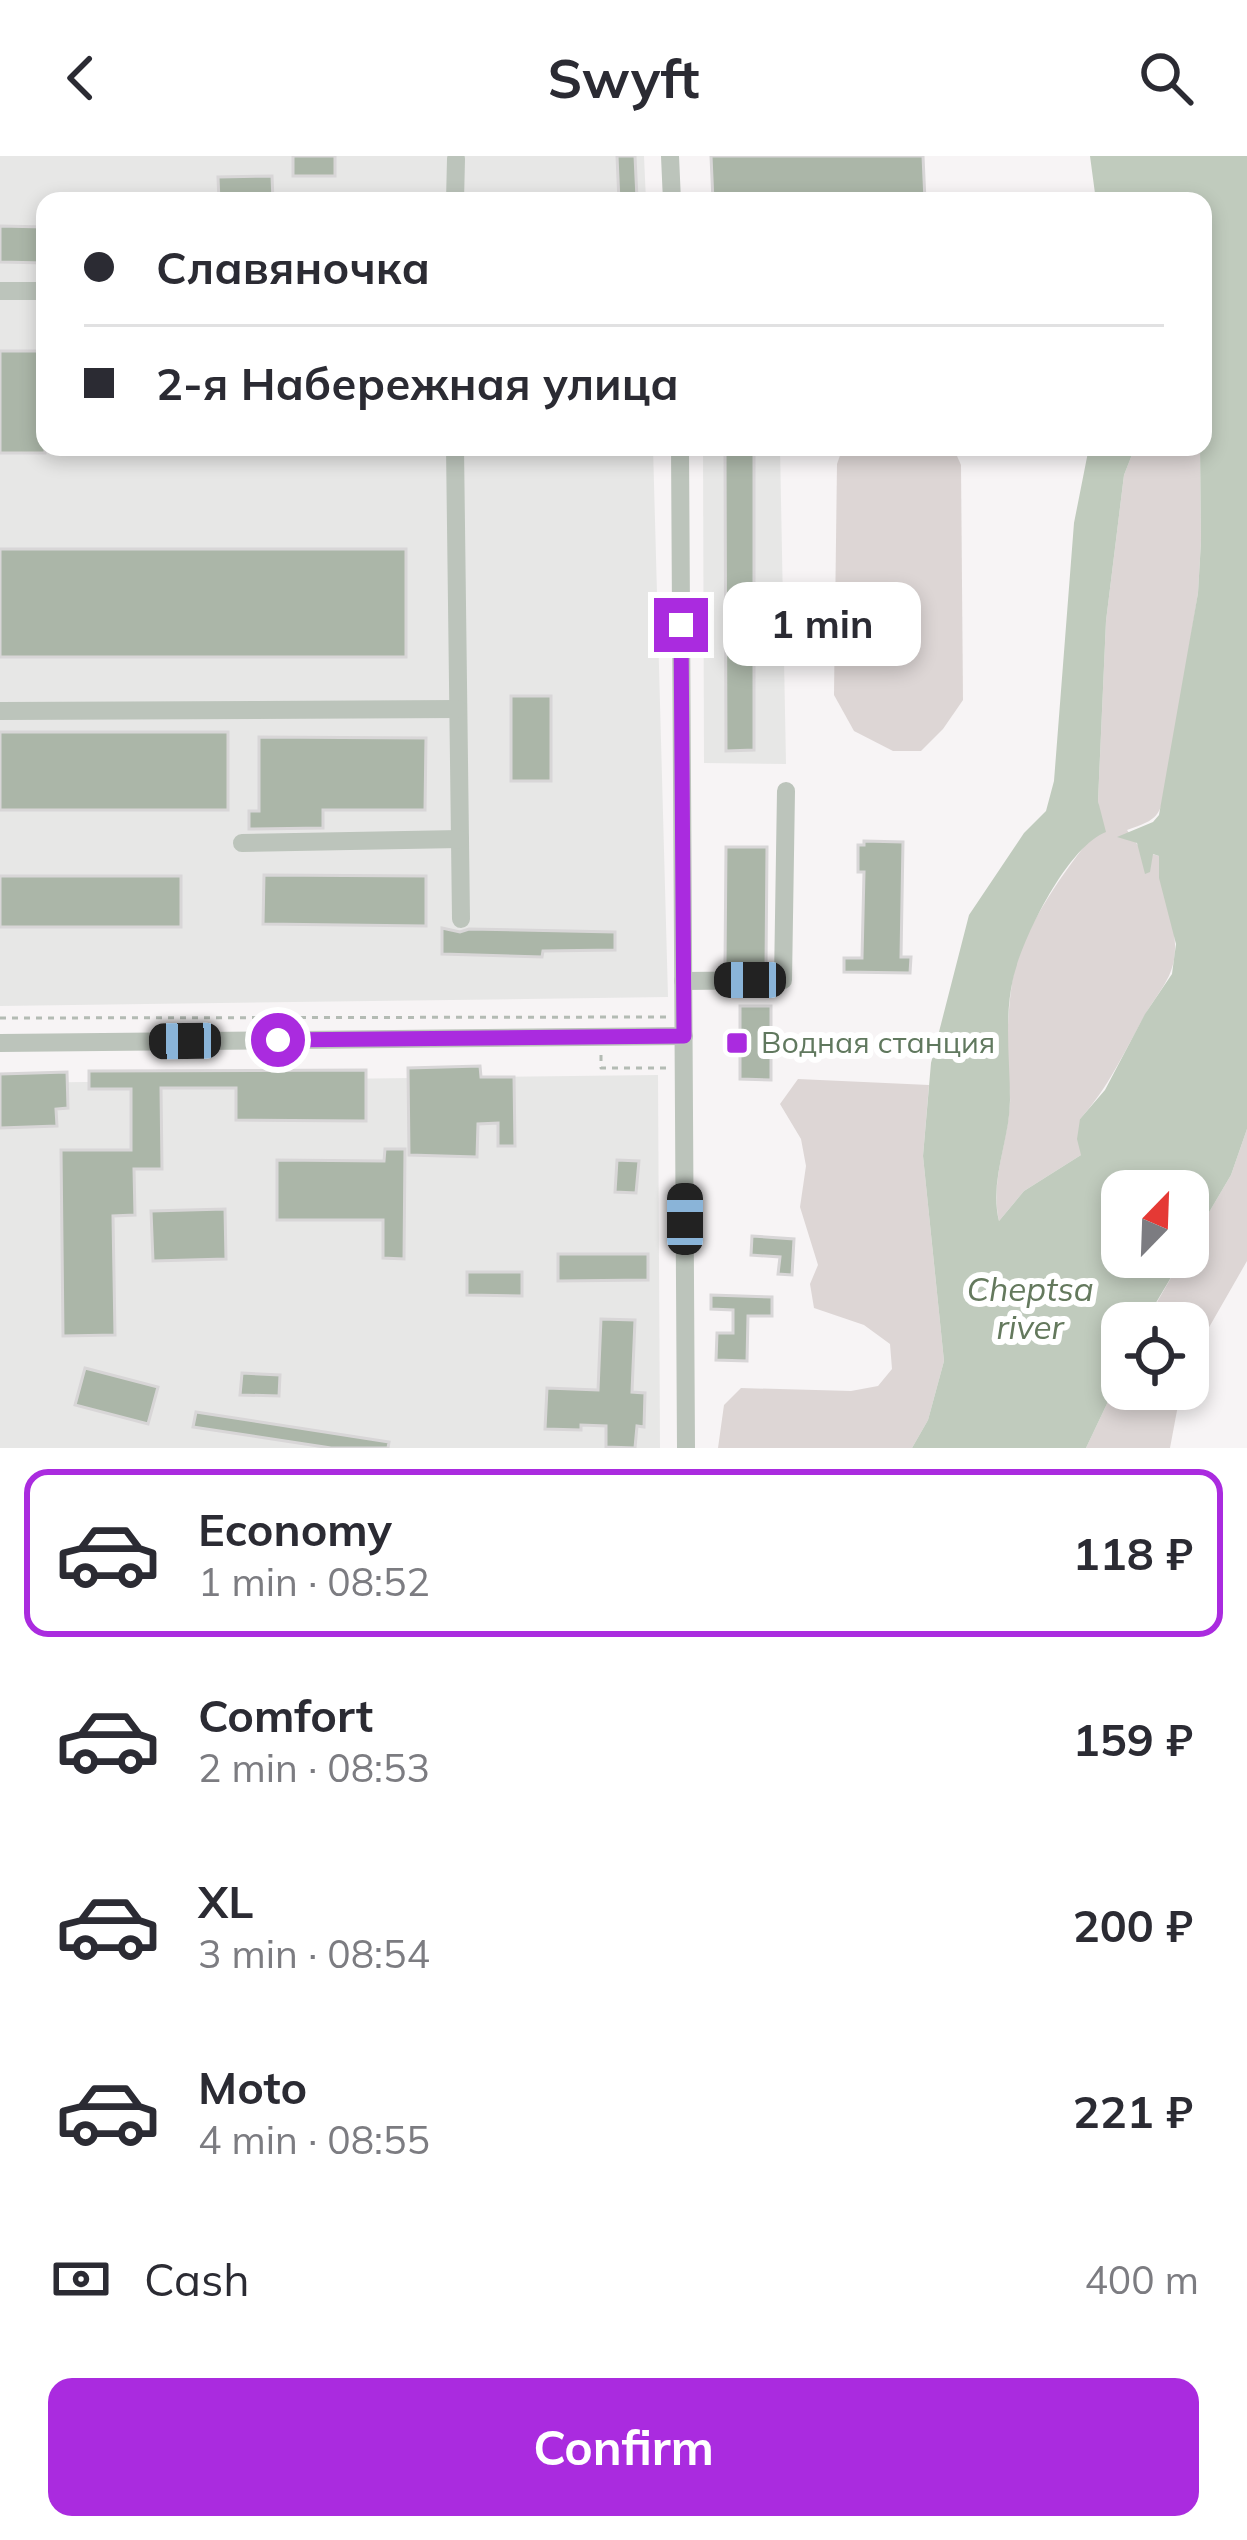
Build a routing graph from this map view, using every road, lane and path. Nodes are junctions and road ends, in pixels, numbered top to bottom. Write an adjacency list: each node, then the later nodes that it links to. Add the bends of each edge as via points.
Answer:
1 (670, 156): 4 (street)
2 (455, 159): 3 (street)
3 (455, 192)
4 (672, 192)
5 (0, 291): 6 (street)
6 (36, 291)
7 (455, 456): 9 (street)
8 (680, 456): 15 (street)
9 (458, 709): 10 (street); 12 (street)
10 (0, 711)
11 (786, 791): 15 (street, via 783,980)
12 (460, 839): 13 (street); 14 (street)
13 (242, 843)
14 (461, 919)
15 (683, 981): 19 (street)
16 (672, 1017): 17 (path)
17 (0, 1018)
18 (602, 1036): 19 (street); 20 (street); 21 (path, via 601,1068)
19 (684, 1036): 22 (street)
20 (0, 1043)
21 (673, 1068)
22 (686, 1448)

